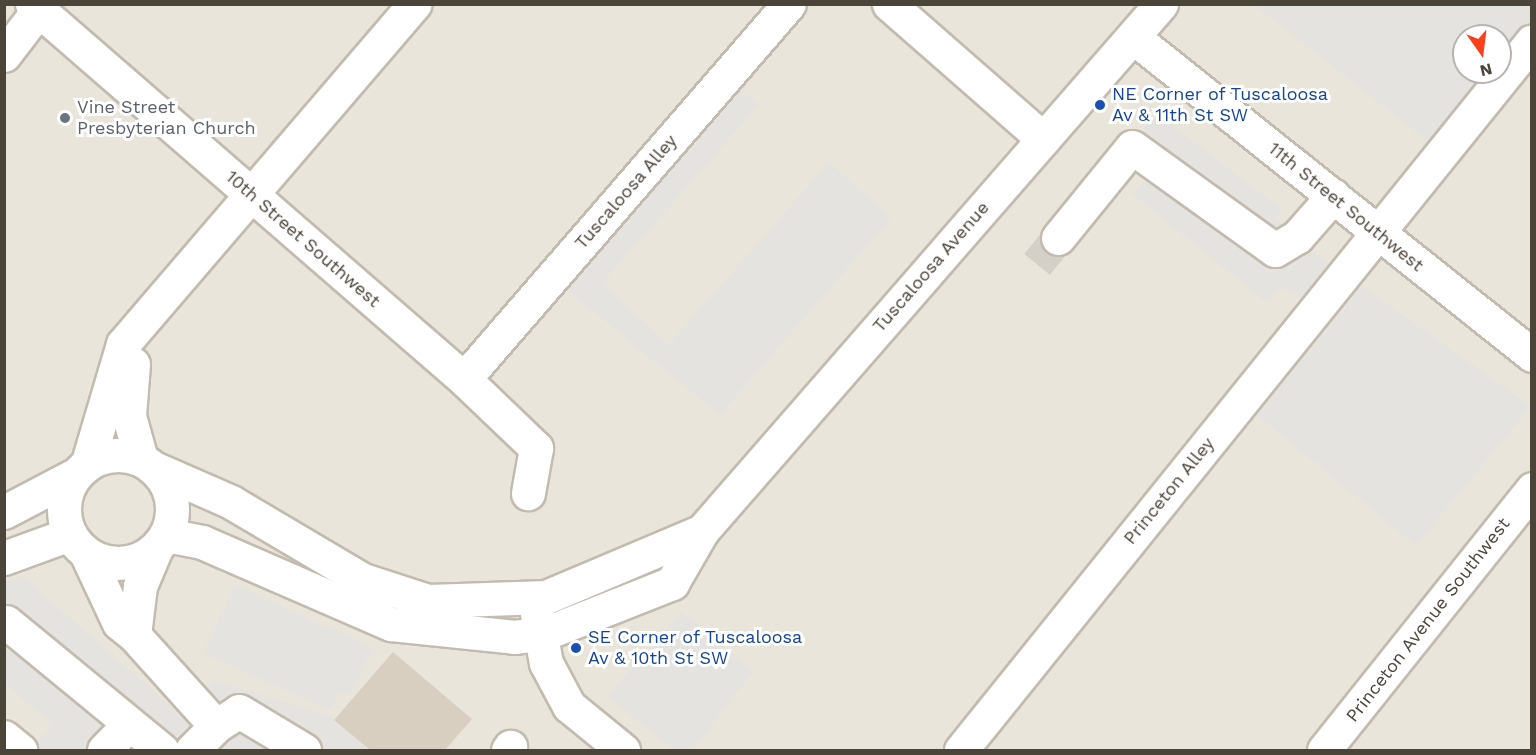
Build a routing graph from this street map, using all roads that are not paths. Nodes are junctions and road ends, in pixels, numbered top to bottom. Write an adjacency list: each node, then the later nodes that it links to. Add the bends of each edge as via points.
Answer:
1 (414, 4): 10 (street)
2 (789, 4): 16 (street, Tuscaloosa Alley)
3 (889, 4): 9 (street)
4 (1161, 4): 6 (street, Tuscaloosa Avenue)
5 (38, 7): 8 (street); 10 (street, 10th Street Southwest)
6 (1132, 37): 9 (street, Tuscaloosa Avenue); 11 (street, 11th Street Southwest)
7 (1532, 41): 12 (street, Princeton Alley)
8 (4, 55)
9 (1043, 139): 22 (street, Tuscaloosa Avenue)
10 (251, 194): 14 (street); 16 (street, 10th Street Southwest)
11 (1333, 196): 12 (street, 11th Street Southwest); 13 (street, via 1297,237 1275,250 1132,147)
12 (1378, 232): 15 (street, 11th Street Southwest); 39 (street, Princeton Alley)
13 (1058, 238)
14 (135, 333): 17 (street, via 128,401); 18 (street, via 123,344)
15 (1532, 356)
16 (464, 379): 20 (street, 10th Street Southwest, via 536,448)
17 (148, 464): 18 (street, via 105,455); 23 (street, via 172,501); 26 (street, via 231,502 363,580 428,601)
18 (81, 469): 21 (street); 24 (street, via 63,508)
19 (1532, 489): 40 (street, Princeton Avenue Southwest)
20 (528, 493)
21 (4, 512)
22 (702, 531): 26 (street, via 611,572); 28 (street, via 672,583)
23 (160, 542): 24 (street, via 122,563); 28 (street, via 202,542 391,624 514,637); 29 (street, via 140,585)
24 (79, 544): 25 (street); 29 (street, via 119,623)
25 (4, 558)
26 (535, 598): 28 (street)
27 (6, 622): 30 (street)
28 (539, 634): 38 (street, via 546,663 568,706)
29 (134, 635): 31 (street)
30 (129, 724): 34 (street); 35 (street)
31 (216, 726): 36 (street); 37 (street, via 239,711)
32 (4, 737): 33 (street)
33 (20, 750)
34 (104, 750)
35 (162, 750)
36 (192, 750)
37 (304, 750)
38 (623, 750)
39 (962, 750)
40 (1324, 750)

